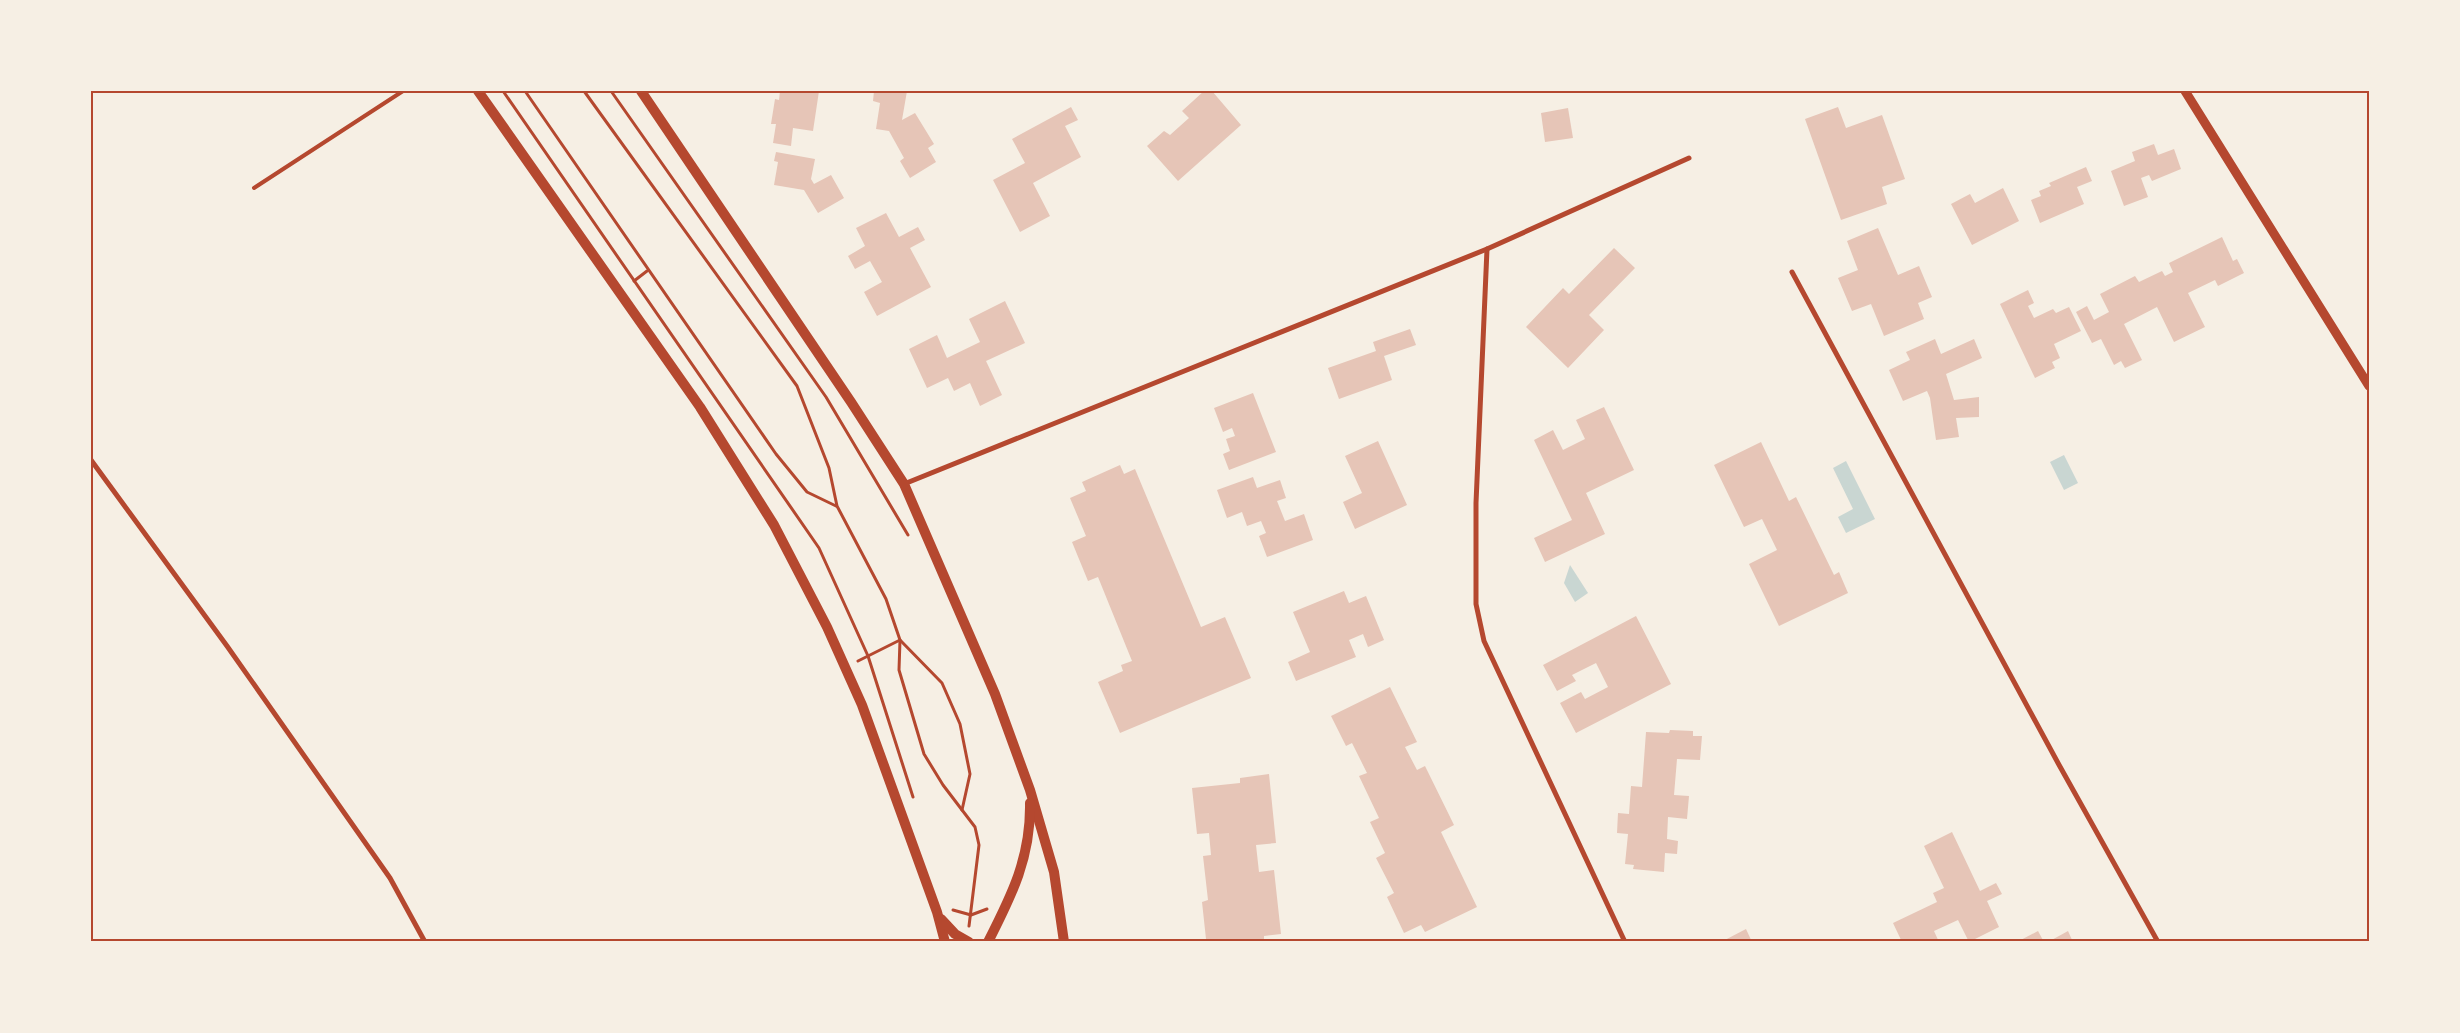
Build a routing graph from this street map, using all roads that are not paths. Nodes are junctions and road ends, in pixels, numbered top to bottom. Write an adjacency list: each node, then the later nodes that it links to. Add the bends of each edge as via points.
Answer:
1 (403, 91): 6 (lane)
2 (478, 91): 13 (main road, via 700,407 738,465 808,587 862,705)
3 (641, 91): 11 (main road)
4 (2185, 91): 9 (street)
5 (1689, 158): 7 (street)
6 (254, 188)
7 (1487, 249): 11 (street); 19 (street, via 1476,503 1476,604 1484,641)
8 (1792, 272): 20 (street)
9 (2369, 386)
10 (91, 460): 15 (street, via 233,654 390,878)
11 (904, 484): 12 (main road, via 995,694)
12 (1030, 790): 17 (main road, via 1029,836 1020,875 1008,906); 18 (main road, via 1054,872)
13 (937, 912): 14 (main road, via 948,928); 16 (main road)
14 (968, 941)
15 (425, 942)
16 (945, 942)
17 (988, 942)
18 (1064, 942)
19 (1625, 942)
20 (2158, 942)

